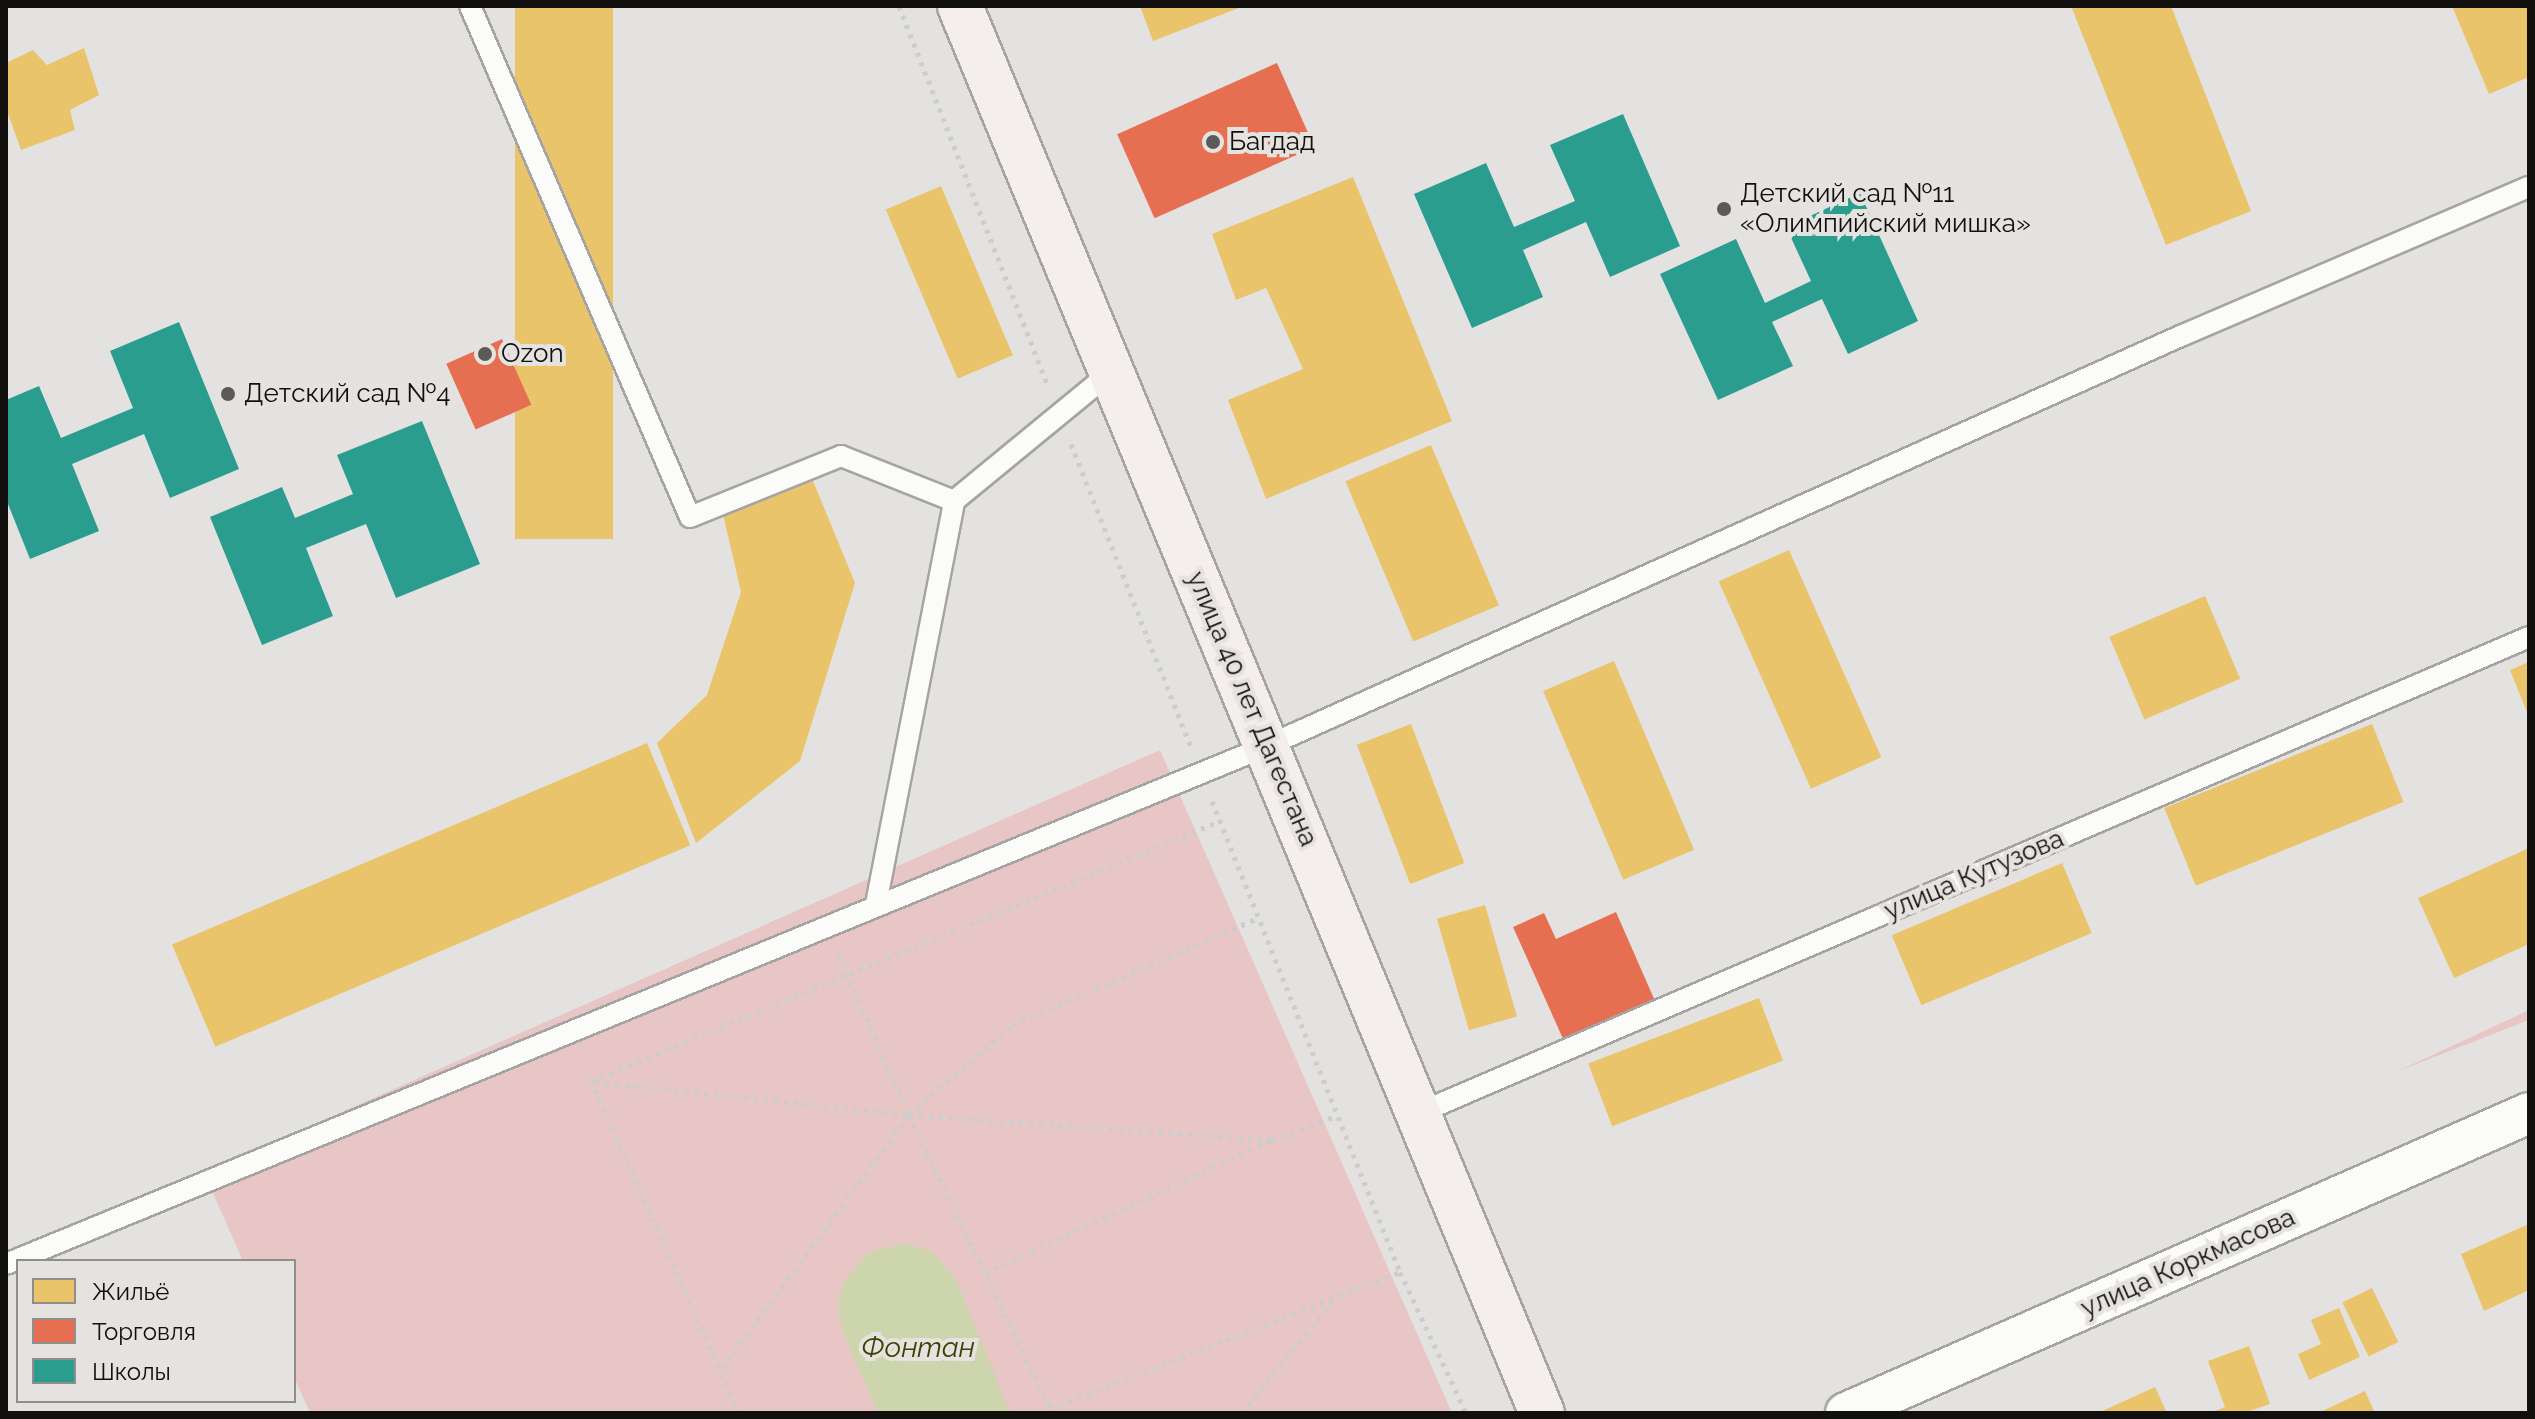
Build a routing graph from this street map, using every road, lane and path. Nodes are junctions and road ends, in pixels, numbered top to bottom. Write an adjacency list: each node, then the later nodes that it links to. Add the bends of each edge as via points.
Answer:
1 (470, 6): 7 (lane, via 690,517 841,456)
2 (899, 6): 6 (path)
3 (960, 6): 5 (street, улица 40 лет Дагестана)
4 (2529, 187): 9 (lane, via 2183,335)
5 (1112, 371): 6 (lane); 9 (street, улица 40 лет Дагестана)
6 (1060, 415): 7 (lane); 10 (path)
7 (954, 501): 12 (lane)
8 (2529, 637): 17 (lane, улица Кутузова)
9 (1267, 746): 10 (lane); 17 (street, улица 40 лет Дагестана)
10 (1201, 773): 11 (path); 12 (lane)
11 (1220, 821): 13 (path); 15 (path)
12 (876, 904): 14 (lane)
13 (1258, 918): 19 (path, via 1012,1025); 20 (path)
14 (826, 926): 15 (path); 22 (lane)
15 (847, 975): 16 (path); 19 (path)
16 (591, 1081): 19 (path); 26 (path)
17 (1419, 1113): 31 (street, улица 40 лет Дагестана)
18 (2529, 1113): 32 (street, улица Коркмасова)
19 (909, 1115): 21 (path); 24 (path); 26 (path)
20 (1336, 1116): 21 (path); 23 (path)
21 (1272, 1140): 24 (path)
22 (18, 1259)
23 (1400, 1272): 25 (path); 30 (path)
24 (985, 1273): 27 (path)
25 (1333, 1300): 27 (path); 29 (path)
26 (721, 1368): 28 (path)
27 (1051, 1411)
28 (739, 1413)
29 (1242, 1413)
30 (1466, 1413)
31 (1542, 1413)
32 (1846, 1413)

